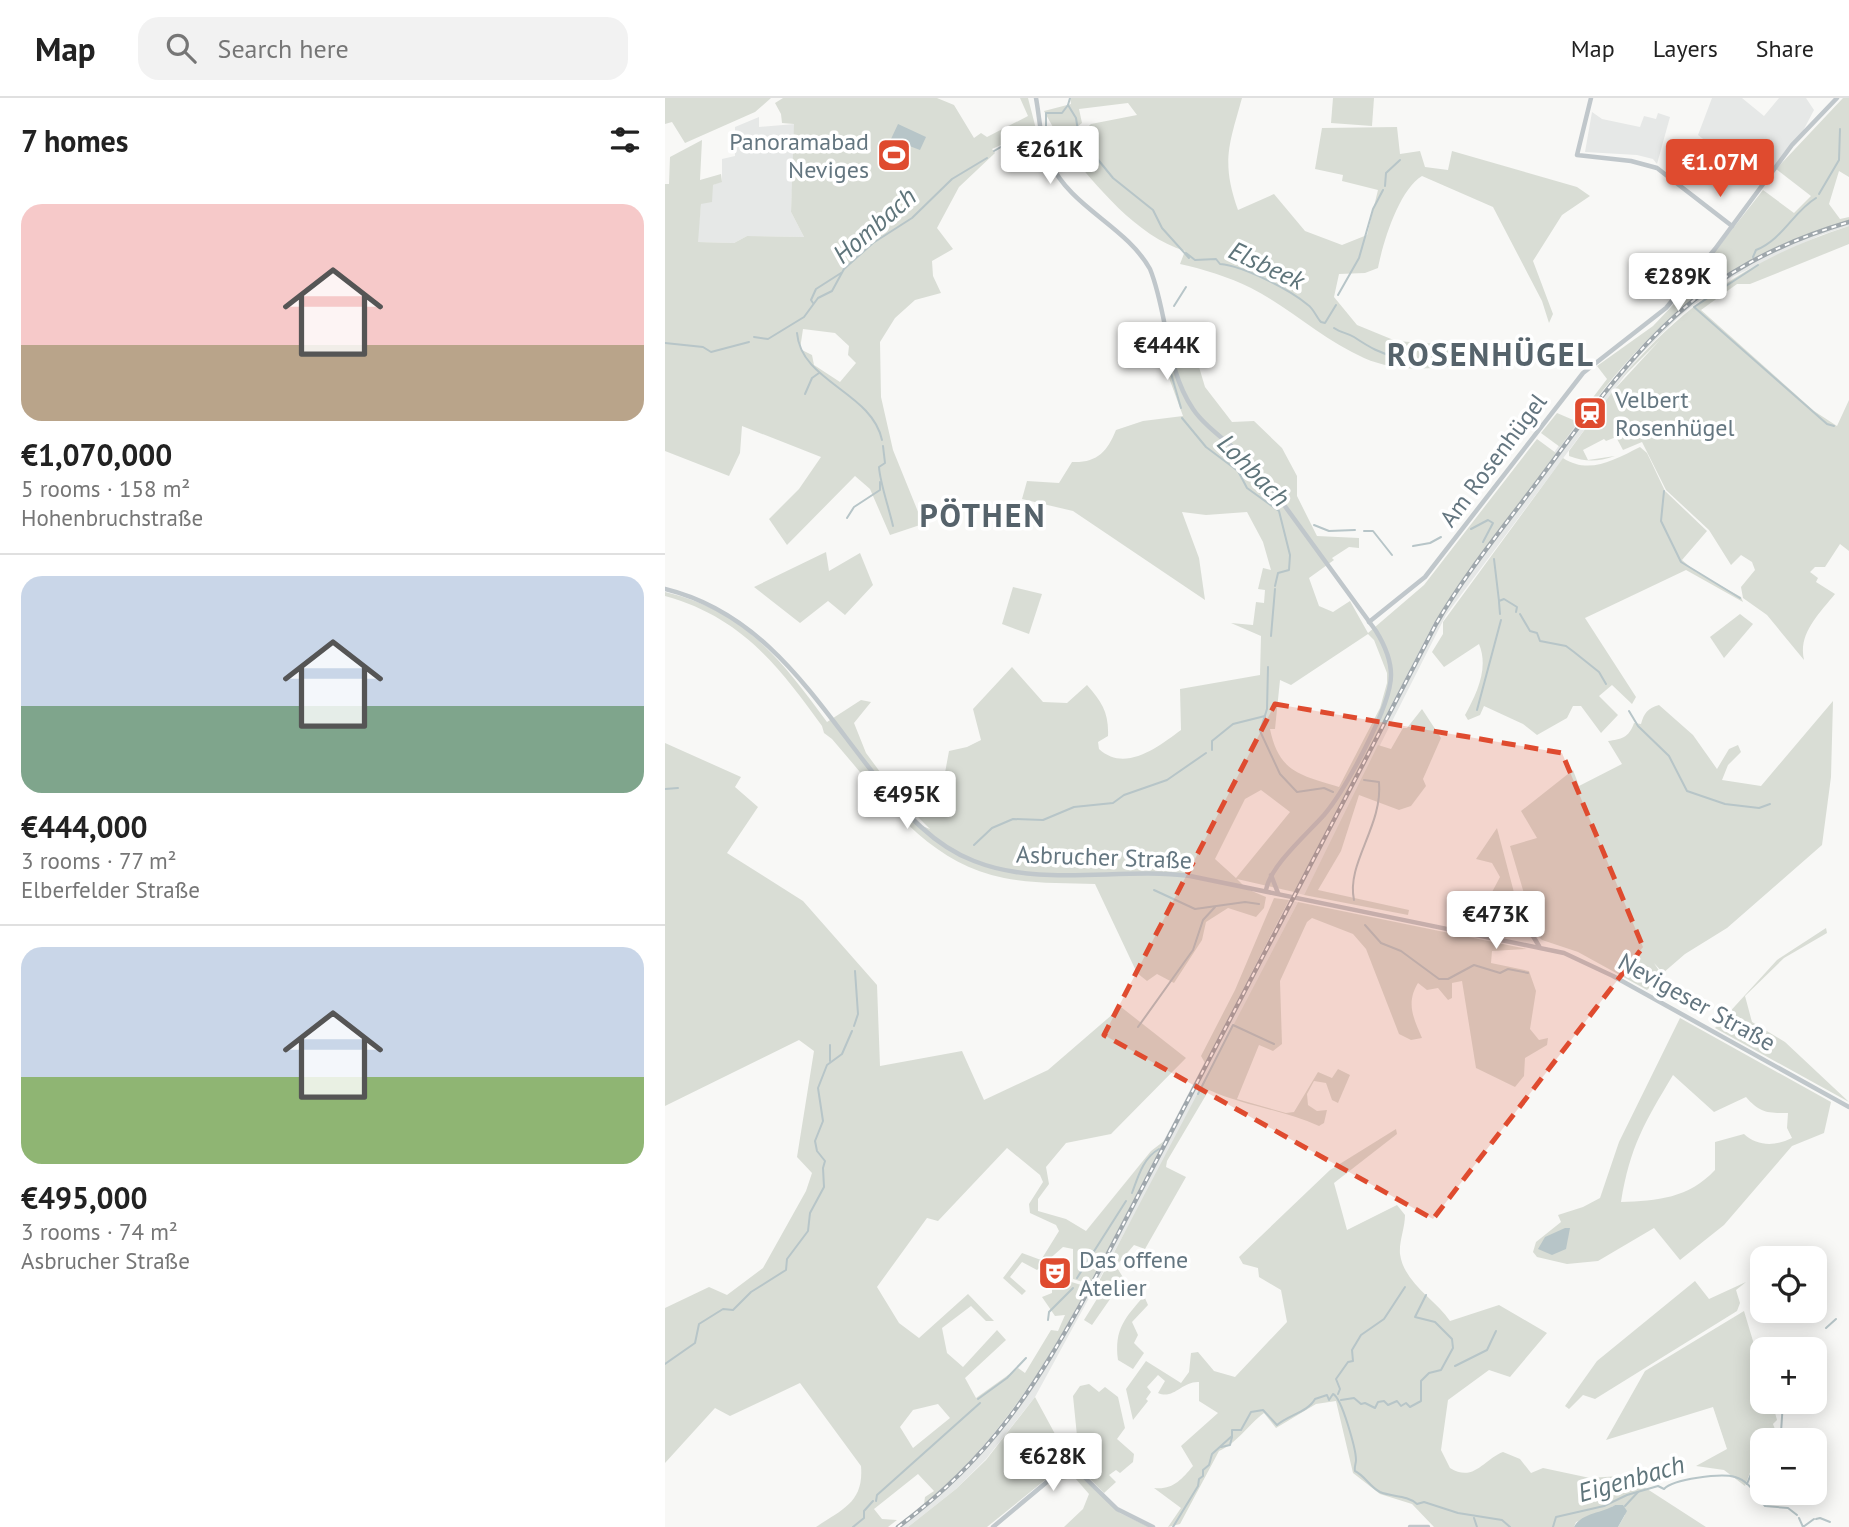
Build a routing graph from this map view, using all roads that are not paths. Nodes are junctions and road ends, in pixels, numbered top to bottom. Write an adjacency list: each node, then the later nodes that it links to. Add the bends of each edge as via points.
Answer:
1 (1034, 98): 6 (main road, via 1045,150 1055,171 1080,201 1142,255 1150,269 1181,384 1192,408 1260,472)
2 (1591, 98): 4 (main road, via 1577,155 1657,168)
3 (1837, 98): 4 (main road, Am Rosenhügel, via 1792,145)
4 (1732, 226): 6 (main road, Am Rosenhügel, via 1661,313 1583,373 1425,577)
5 (665, 589): 8 (main road, Asbrucher Straße, via 712,604 761,637 901,807 935,839 962,856 1015,873 1153,872)
6 (1369, 622): 7 (main road, via 1388,656 1390,689 1334,802)
7 (1271, 874): 8 (main road); 9 (main road)
8 (1266, 890): 9 (main road, Asbrucher Straße)
9 (1279, 894): 11 (main road, Asbrucher Straße)
10 (1525, 923): 12 (main road)
11 (1522, 943): 12 (main road, Nevigeser Straße)
12 (1540, 947): 13 (main road, Nevigeser Straße, via 1576,957)
13 (1849, 1107)
14 (993, 1527): 15 (main road, via 1068,1467 1077,1470 1117,1509)
15 (1153, 1527)
16 (1410, 1527): 17 (main road)
17 (1428, 1527)

